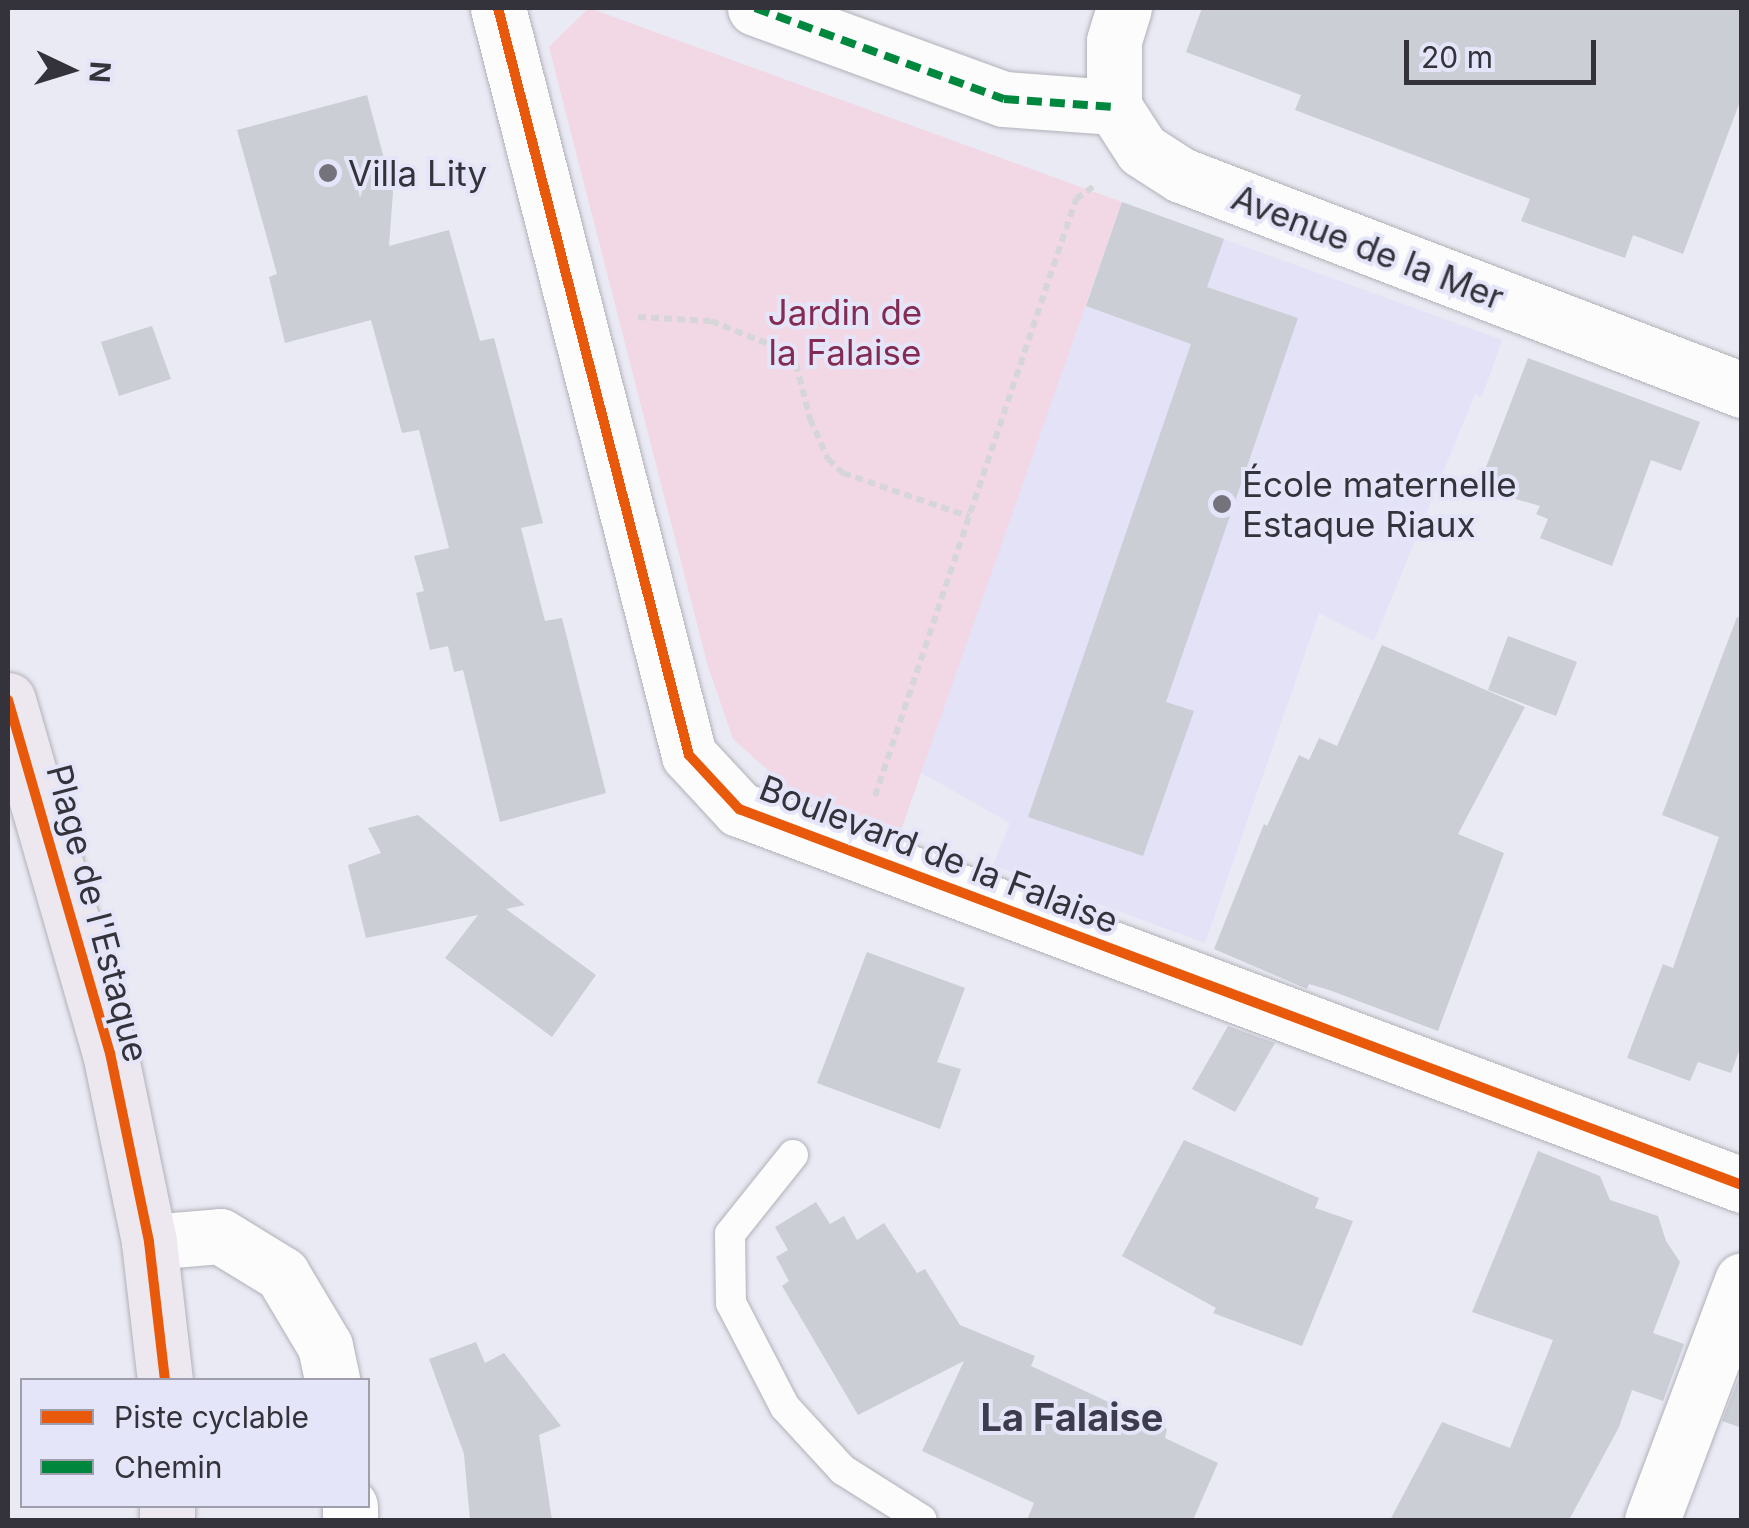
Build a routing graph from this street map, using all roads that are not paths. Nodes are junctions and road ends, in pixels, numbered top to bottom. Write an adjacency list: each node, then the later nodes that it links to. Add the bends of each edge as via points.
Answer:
1 (498, 8): 8 (street, Boulevard de la Falaise, via 688,755 739,809)
2 (755, 8): 4 (street, via 1004,99)
3 (1124, 8): 4 (street, via 1114,41)
4 (1114, 107): 5 (street, Avenue de la Mer, via 1142,150 1182,175)
5 (1742, 390)
6 (8, 700): 9 (main road, Plage de l'Estaque, via 110,1054)
7 (793, 1155): 13 (lane, via 730,1234 731,1303 785,1406 844,1470)
8 (1742, 1185)
9 (149, 1242): 11 (main road, Plage de l'Estaque); 12 (street, via 220,1236 282,1274 325,1346)
10 (1742, 1280): 14 (street)
11 (165, 1378)
12 (332, 1378)
13 (922, 1520)
14 (1652, 1520)

